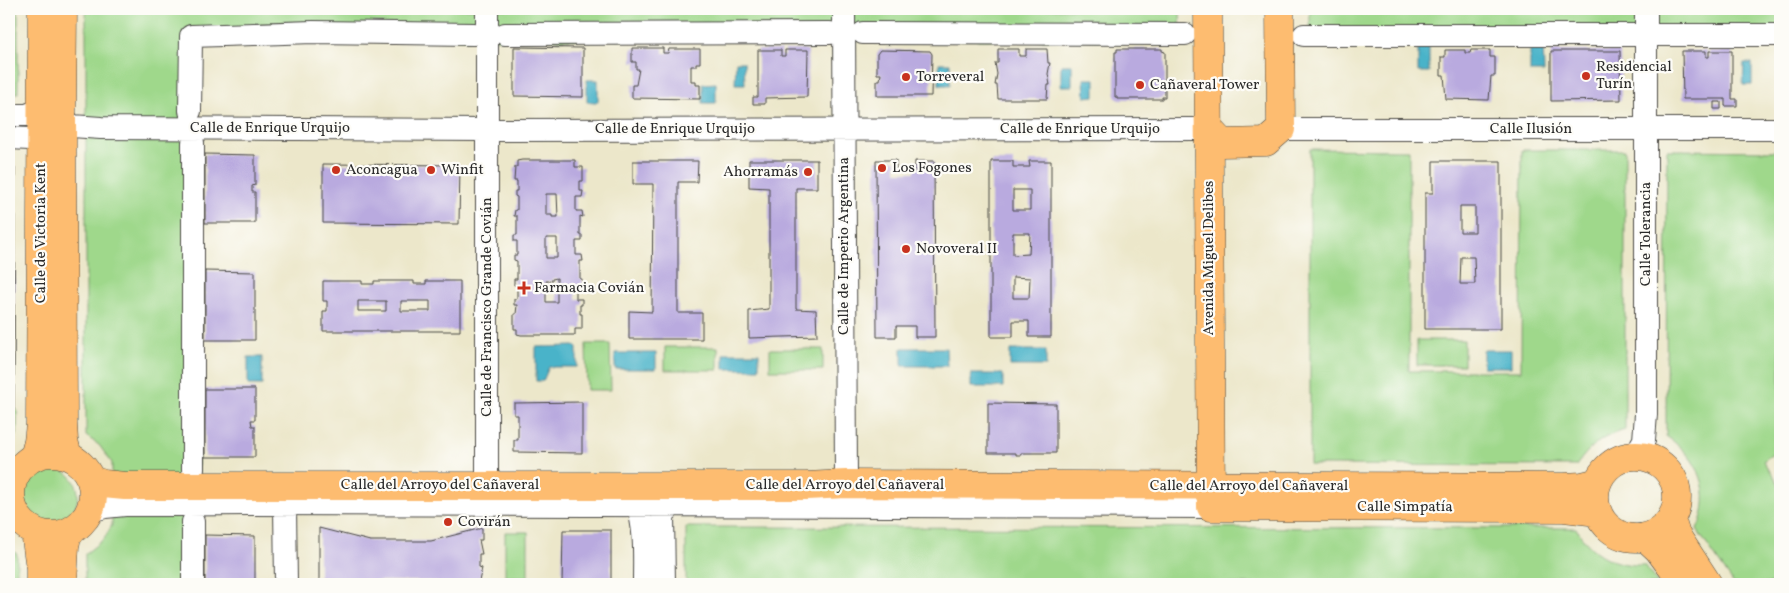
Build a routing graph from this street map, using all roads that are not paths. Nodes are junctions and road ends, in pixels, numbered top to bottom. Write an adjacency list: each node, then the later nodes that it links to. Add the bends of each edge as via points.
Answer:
1 (42, 9): 17 (main road, Calle de Victoria Kent)
2 (64, 9): 17 (main road, Calle de Victoria Kent)
3 (487, 9): 24 (street, Calle de Francisco Grande Covián)
4 (844, 9): 19 (street, Calle de Imperio Argentina)
5 (1208, 9): 20 (main road, Avenida Miguel Delibes)
6 (1280, 9): 21 (main road)
7 (1646, 9): 13 (street, Calle Tolerancia)
8 (830, 33): 10 (street)
9 (474, 34): 16 (street, via 313,32 190,36)
10 (505, 34)
11 (862, 34): 12 (street)
12 (1185, 34)
13 (1646, 34): 14 (street); 15 (street); 22 (street, Calle Tolerancia)
14 (1304, 35)
15 (1780, 35)
16 (190, 111)
17 (52, 113): 18 (street); 24 (street, Calle de Enrique Urquijo, via 72,126 101,128); 26 (main road, Calle de Victoria Kent); 28 (main road, Calle de Victoria Kent, via 63,424)
18 (9, 115)
19 (844, 129): 20 (street, Calle de Enrique Urquijo); 24 (street, Calle de Enrique Urquijo); 34 (street, Calle de Imperio Argentina)
20 (1209, 129): 21 (main road, via 1222,143 1266,142); 37 (main road, Avenida Miguel Delibes)
21 (1281, 129): 22 (street, Calle Ilusión)
22 (1646, 129): 23 (street, Calle Ilusión); 29 (street, Calle Tolerancia, via 1646,414 1644,440)
23 (1780, 129)
24 (487, 130): 35 (street, Calle de Francisco Grande Covián)
25 (9, 138): 26 (street)
26 (42, 143): 30 (main road, Calle de Victoria Kent, via 40,424)
27 (193, 143): 31 (street)
28 (68, 456): 30 (main road, via 57,453); 32 (main road, via 82,466)
29 (1635, 456): 33 (main road, via 1609,466); 43 (main road, via 1654,461 1669,473 1677,500)
30 (34, 457): 36 (main road, via 20,468)
31 (193, 469)
32 (91, 480): 35 (main road, Calle del Arroyo del Cañaveral, via 125,486); 41 (main road)
33 (1598, 482): 37 (main road, Calle del Arroyo del Cañaveral, via 1564,487 1280,485); 42 (main road)
34 (846, 484): 35 (main road, Calle del Arroyo del Cañaveral); 37 (main road, Calle del Arroyo del Cañaveral)
35 (488, 485)
36 (10, 494): 45 (main road, via 15,513)
37 (1211, 497): 39 (street, Calle del Arroyo del Cañaveral, via 816,506); 42 (main road, Calle Simpatía, via 1564,508)
38 (637, 504): 39 (street, Calle del Arroyo del Cañaveral); 40 (street, Calle del Arroyo del Cañaveral); 52 (street, via 644,544)
39 (672, 504): 53 (street, via 663,514)
40 (286, 505): 41 (street, Calle del Arroyo del Cañaveral, via 125,505); 51 (street)
41 (90, 511): 46 (main road, via 81,524)
42 (1598, 512): 47 (main road, via 1609,528 1617,533 1626,537)
43 (1671, 519): 47 (main road, via 1655,534); 55 (main road, via 1676,535)
44 (193, 522): 50 (street)
45 (35, 532): 46 (main road, via 52,536); 48 (main road)
46 (68, 532): 49 (main road)
47 (1645, 537): 54 (main road)
48 (40, 584)
49 (63, 584)
50 (193, 584)
51 (286, 584)
52 (644, 584)
53 (664, 584)
54 (1684, 584)
55 (1708, 584)

